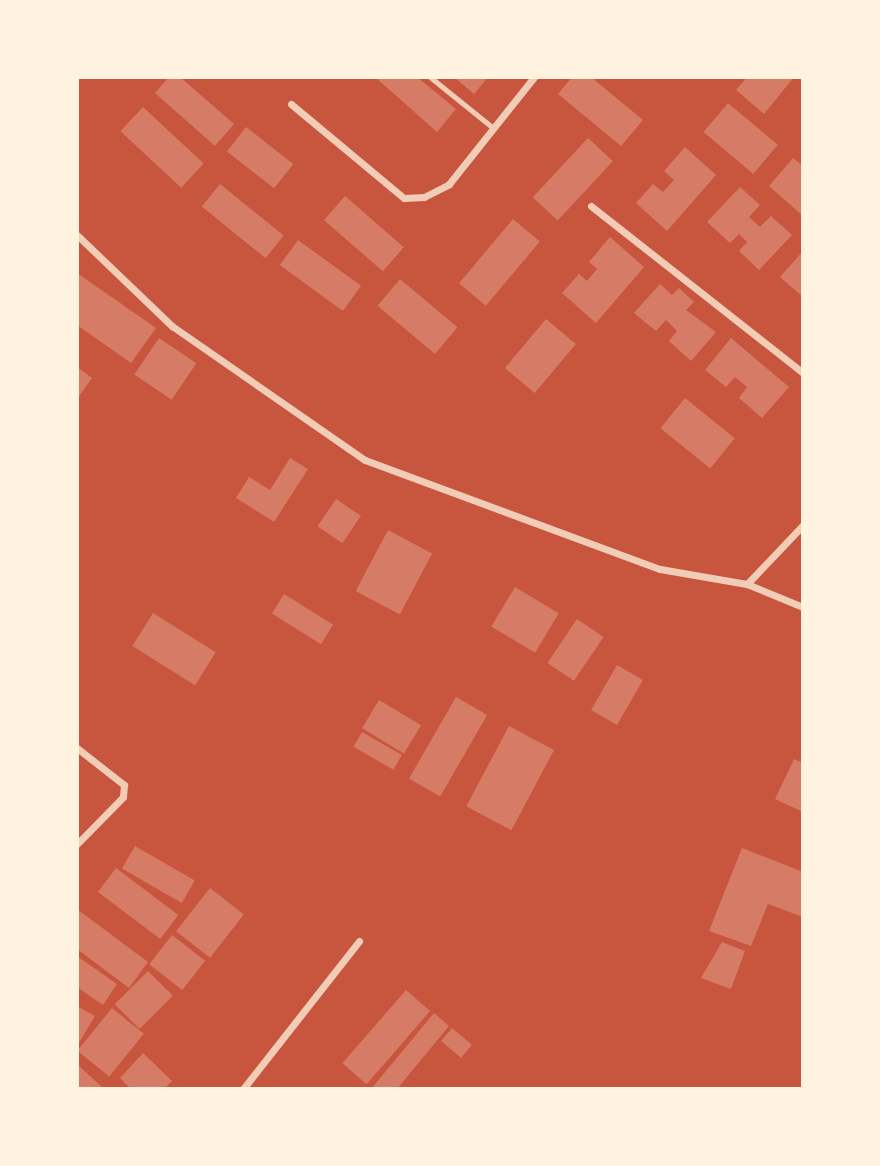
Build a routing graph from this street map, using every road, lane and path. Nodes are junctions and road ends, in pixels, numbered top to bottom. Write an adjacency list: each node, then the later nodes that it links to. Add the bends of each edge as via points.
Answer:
1 (430, 77): 4 (lane)
2 (534, 77): 4 (street)
3 (291, 104): 4 (street, via 404,198 424,197 449,184)
4 (492, 127)
5 (591, 205): 7 (street)
6 (77, 235): 9 (street, via 172,326 365,460 660,569)
7 (803, 373)
8 (803, 525): 9 (street)
9 (747, 584): 10 (street)
10 (803, 607)
11 (77, 748): 12 (street, via 124,785 123,797)
12 (77, 844)
13 (359, 941): 14 (street)
14 (243, 1089)

